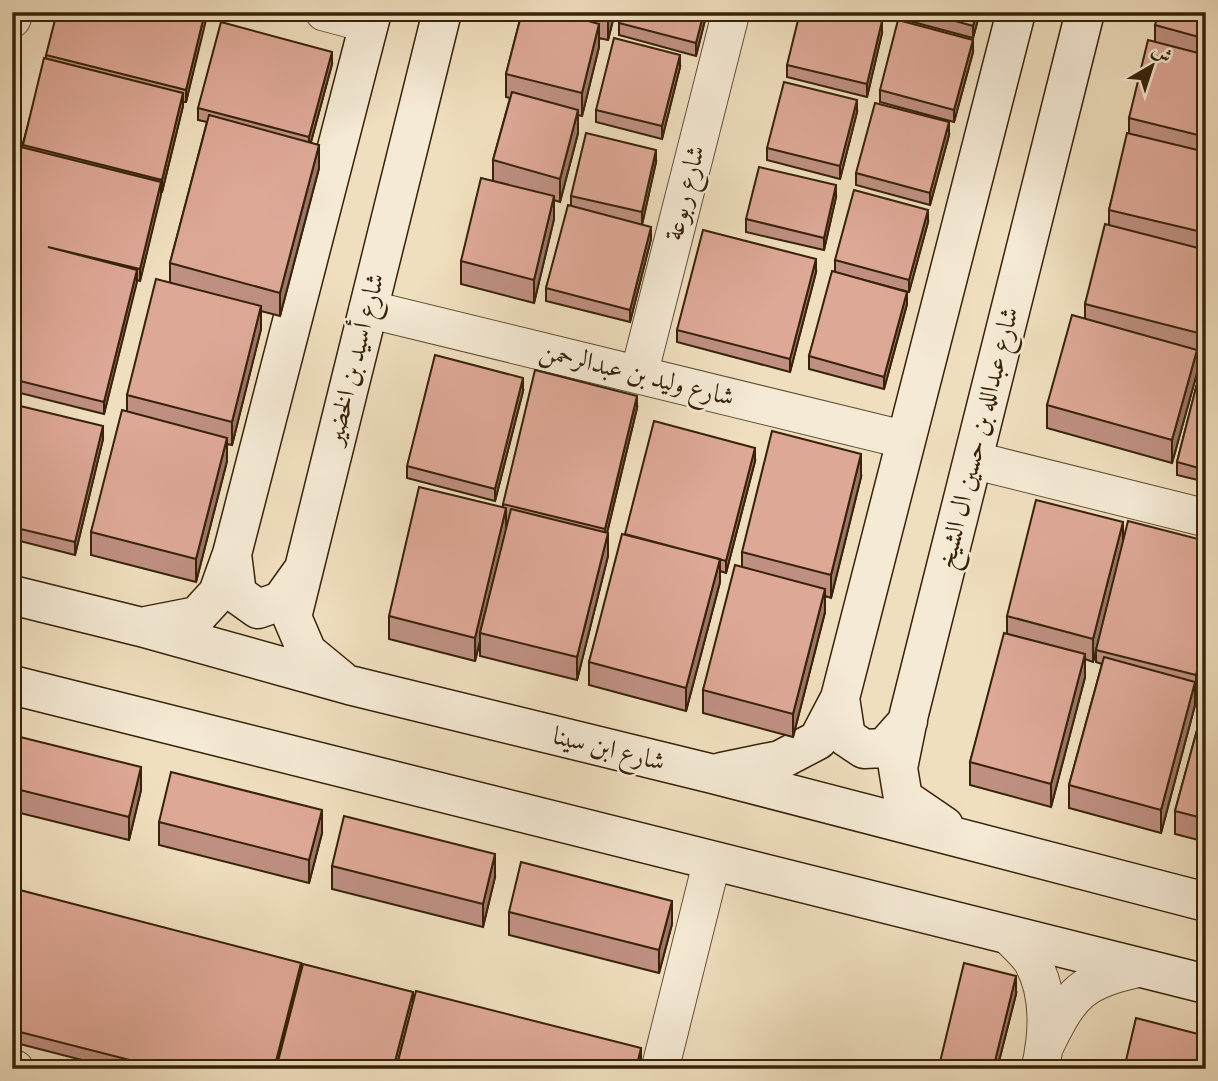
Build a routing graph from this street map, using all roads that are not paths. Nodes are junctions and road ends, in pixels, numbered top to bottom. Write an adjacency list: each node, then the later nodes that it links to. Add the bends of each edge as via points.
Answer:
1 (14, 12): 8 (street)
2 (324, 12): 7 (street)
3 (442, 12): 9 (street, شارع أسيد بن الخضير)
4 (732, 12): 10 (street, شارع ربوعة)
5 (1016, 12): 11 (street)
6 (1085, 12): 12 (street, شارع عبدالله بن حسين ال الشيخ)
7 (370, 18): 14 (street)
8 (12, 19)
9 (368, 309): 10 (street, شارع وليد بن عبدالرحمن); 15 (street, شارع أسيد بن الخضير)
10 (639, 374): 11 (street, شارع وليد بن عبدالرحمن)
11 (906, 440): 20 (street)
12 (973, 460): 13 (street); 21 (street, شارع عبدالله بن حسين ال الشيخ)
13 (1206, 518)
14 (232, 554): 15 (street, via 237,594 258,609 281,601); 17 (street, via 218,593 197,616)
15 (302, 573): 19 (street, شارع أسيد بن الخضير, via 292,617 307,652)
16 (12, 595): 17 (street, شارع ابن سينا)
17 (141, 626): 19 (street, شارع ابن سينا)
18 (12, 685): 24 (street)
19 (349, 685): 22 (street, شارع ابن سينا)
20 (840, 698): 21 (street, via 846,737 864,749 884,748); 22 (street, via 818,740 780,760)
21 (908, 721): 23 (street, شارع عبدالله بن حسين ال الشيخ, via 898,768 904,798)
22 (713, 774): 23 (street, شارع ابن سينا)
23 (960, 837): 25 (street, شارع ابن سينا)
24 (712, 861): 26 (street); 30 (street)
25 (1206, 902)
26 (1010, 936): 27 (street); 29 (street, via 1031,959 1040,981 1046,1014)
27 (1140, 968): 28 (street); 29 (street, via 1104,976 1080,991 1062,1013)
28 (1206, 984)
29 (1043, 1057)
30 (660, 1069)

